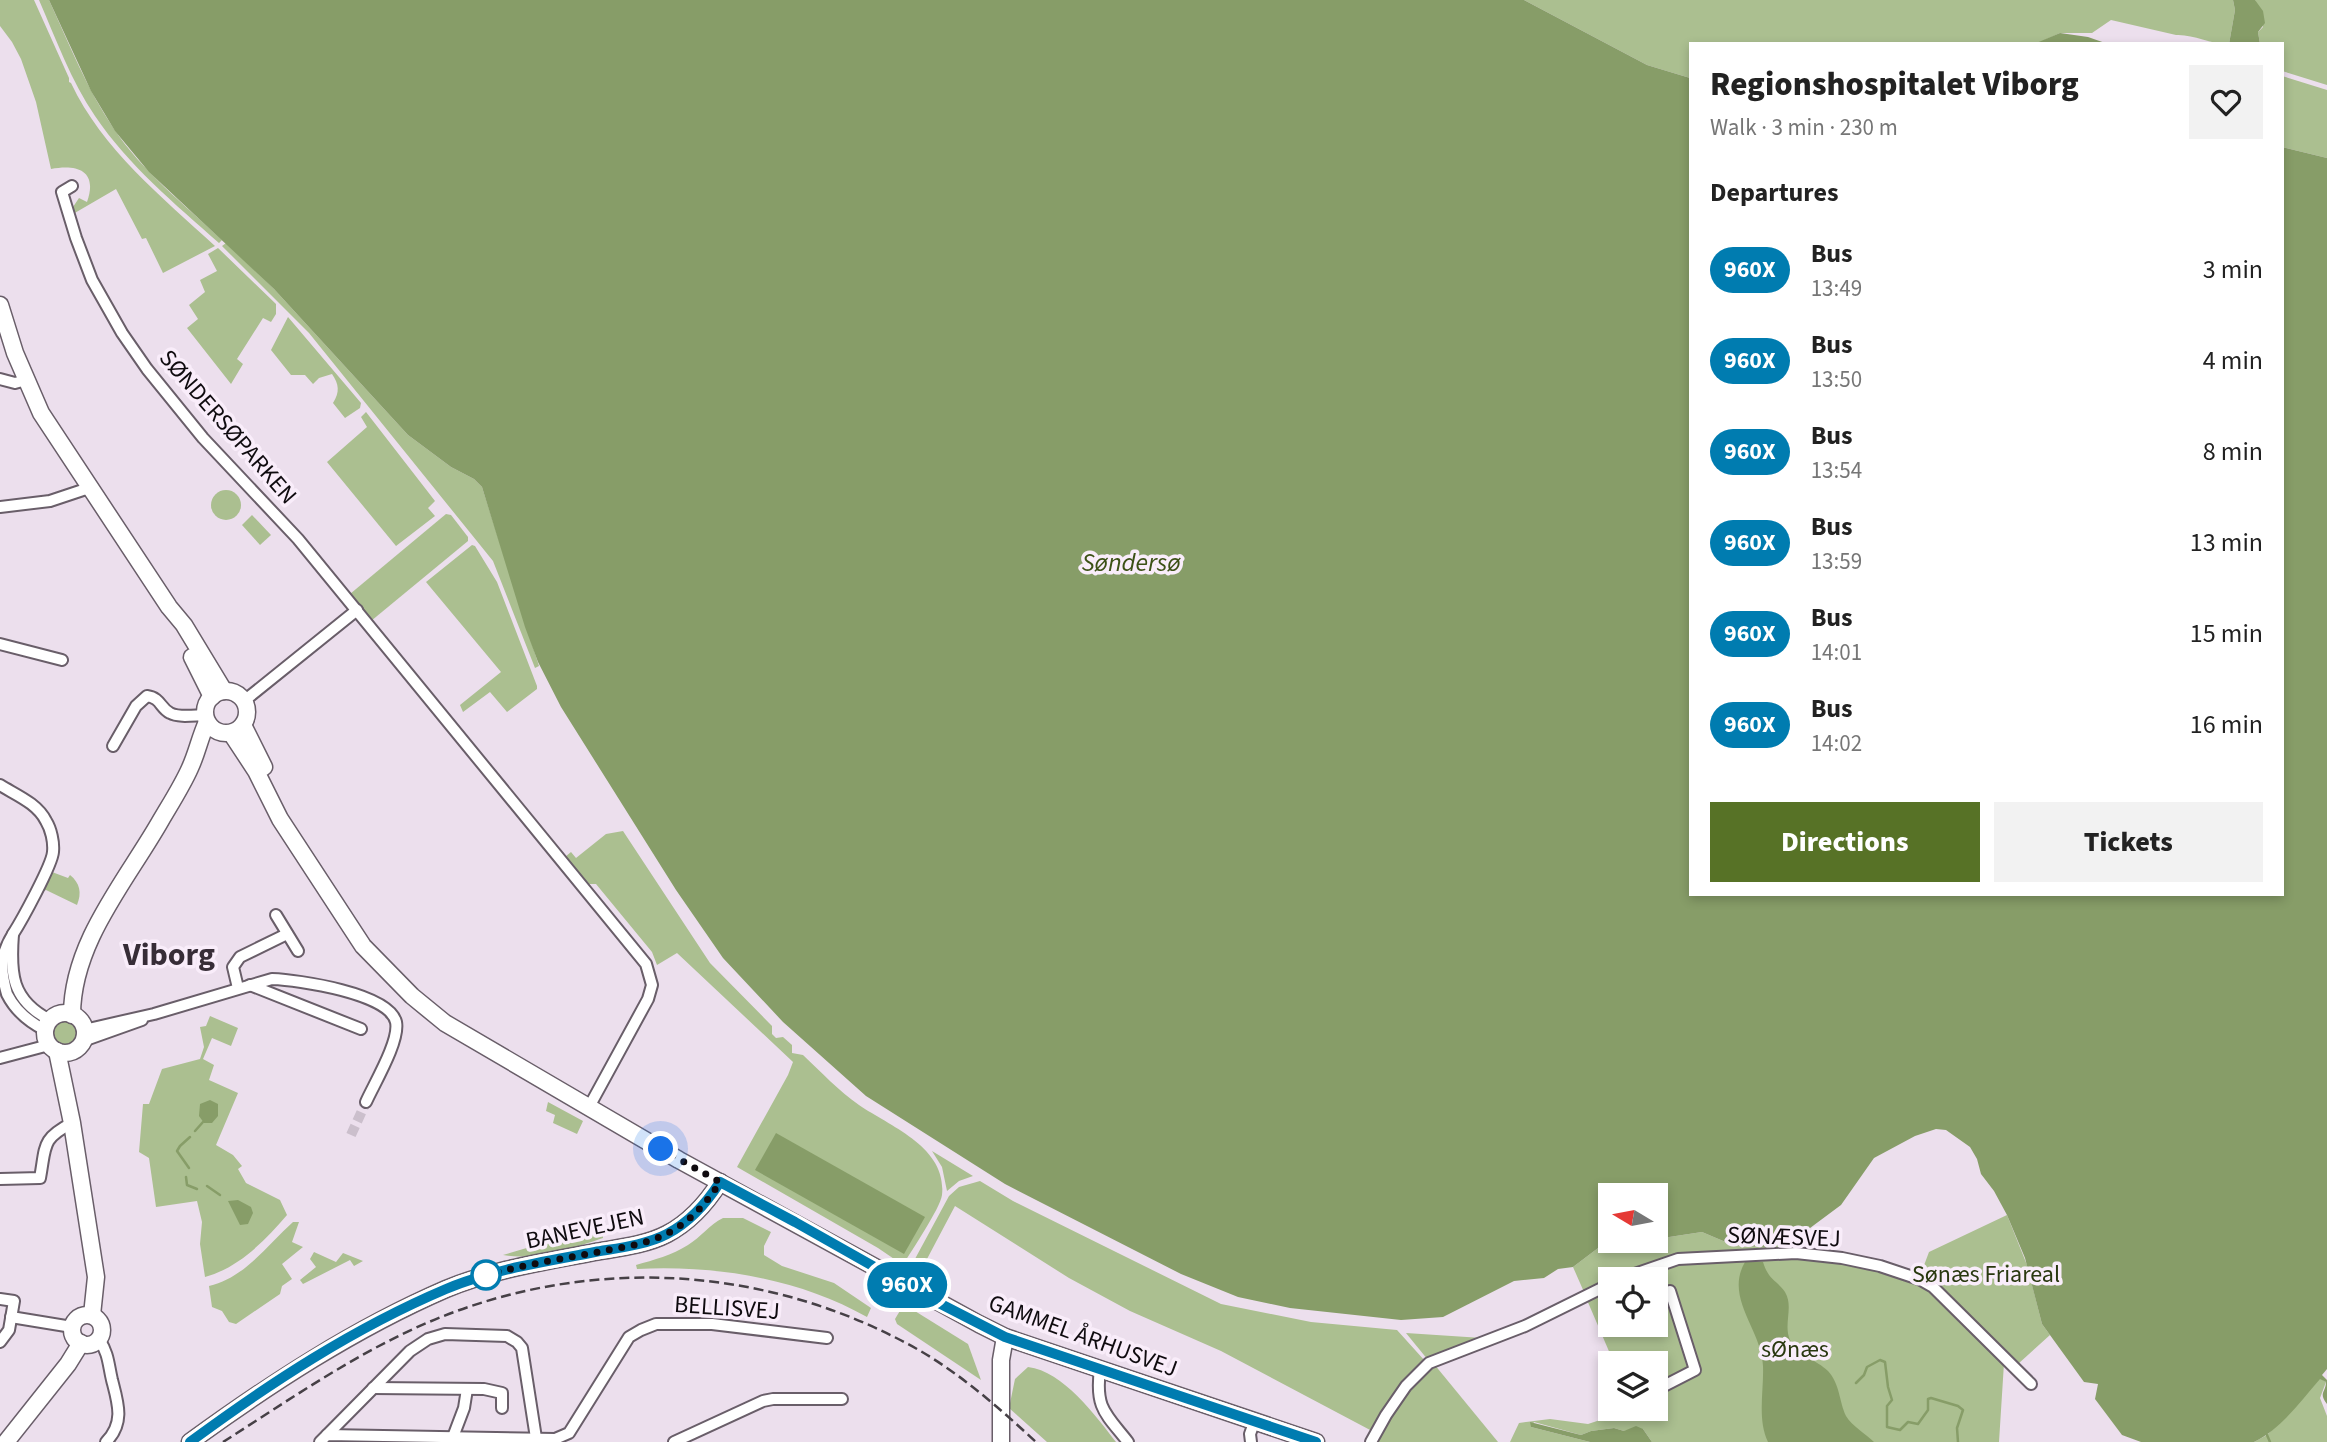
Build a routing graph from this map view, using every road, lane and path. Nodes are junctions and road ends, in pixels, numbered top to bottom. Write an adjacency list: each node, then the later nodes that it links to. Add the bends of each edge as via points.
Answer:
1 (72, 186): 7 (street, SØNDERSØPARKEN, via 62,192 92,280 146,369)
2 (0, 305): 4 (main road)
3 (0, 379): 4 (street)
4 (26, 380): 5 (main road, via 41,413)
5 (89, 488): 6 (street, via 50,501); 10 (main road, via 184,625)
6 (0, 507)
7 (356, 610): 11 (street); 26 (street, SØNDERSØPARKEN, via 646,964 652,985 648,999)
8 (0, 644): 9 (street)
9 (62, 660)
10 (218, 694): 11 (main road, via 233,692); 12 (main road, via 207,702)
11 (244, 701): 12 (main road, via 247,713)
12 (221, 726): 13 (street, via 173,715 148,696 136,706); 23 (main road, via 191,766 67,978); 26 (main road, GAMMEL ÅRHUSVEJ, via 256,771 280,819 363,946 445,1023)
13 (113, 746)
14 (0, 785): 23 (street, via 40,811 51,832 52,858 13,934 11,967 29,1007)
15 (276, 915): 16 (street)
16 (287, 934): 17 (street); 20 (street, via 240,957 233,967)
17 (298, 951)
18 (279, 980): 19 (street); 21 (street); 25 (street, via 329,987 389,1011 396,1021 395,1038)
19 (250, 985): 20 (street); 21 (street)
20 (238, 988): 23 (street, via 129,1026)
21 (292, 1001): 22 (street)
22 (361, 1029)
23 (64, 1033): 24 (street); 27 (main road)
24 (0, 1058)
25 (366, 1102)
26 (589, 1107): 29 (main road, GAMMEL ÅRHUSVEJ)
27 (72, 1124): 28 (street, via 50,1136 40,1178); 34 (main road, via 96,1277)
28 (0, 1179)
29 (720, 1182): 37 (main road, GAMMEL ÅRHUSVEJ); 57 (main road, BANEVEJEN, via 709,1200 666,1234 620,1248 527,1264 443,1290 334,1346)
30 (1652, 1267): 44 (street, SØNÆSVEJ, via 1695,1257 1796,1253 1880,1266 1933,1287)
31 (1598, 1290): 63 (street, via 1525,1326 1429,1363 1406,1386)
32 (1670, 1291): 43 (street, via 1695,1370)
33 (0, 1299): 35 (street, via 14,1301)
34 (92, 1315): 36 (main road, via 79,1317); 39 (main road, via 100,1323)
35 (11, 1317): 36 (street); 40 (street)
36 (72, 1327): 41 (main road)
37 (1005, 1337): 42 (main road, GAMMEL ÅRHUSVEJ); 59 (main road)
38 (827, 1338): 54 (street, BELLISVEJ, via 712,1324 656,1324 640,1330 629,1337 569,1433)
39 (99, 1339): 41 (main road); 56 (street, via 109,1355 120,1410)
40 (0, 1342)
41 (81, 1343): 55 (main road)
42 (1100, 1369): 49 (main road, GAMMEL ÅRHUSVEJ); 60 (street, via 1101,1408)
43 (1668, 1384)
44 (2031, 1384)
45 (373, 1388): 46 (street); 51 (street); 52 (street, via 428,1339 445,1334 507,1336 522,1348)
46 (467, 1389): 48 (street, via 502,1393); 50 (street)
47 (842, 1399): 58 (street, via 763,1401)
48 (502, 1408)
49 (1255, 1420): 61 (street); 62 (main road, GAMMEL ÅRHUSVEJ)
50 (453, 1437): 52 (street); 53 (street)
51 (323, 1438): 53 (street)
52 (536, 1438): 54 (street)
53 (425, 1439)
54 (555, 1441)
55 (6, 1442)
56 (106, 1442)
57 (190, 1442)
58 (674, 1442)
59 (1001, 1442)
60 (1128, 1442)
61 (1251, 1442)
62 (1316, 1442)
63 (1371, 1442)

